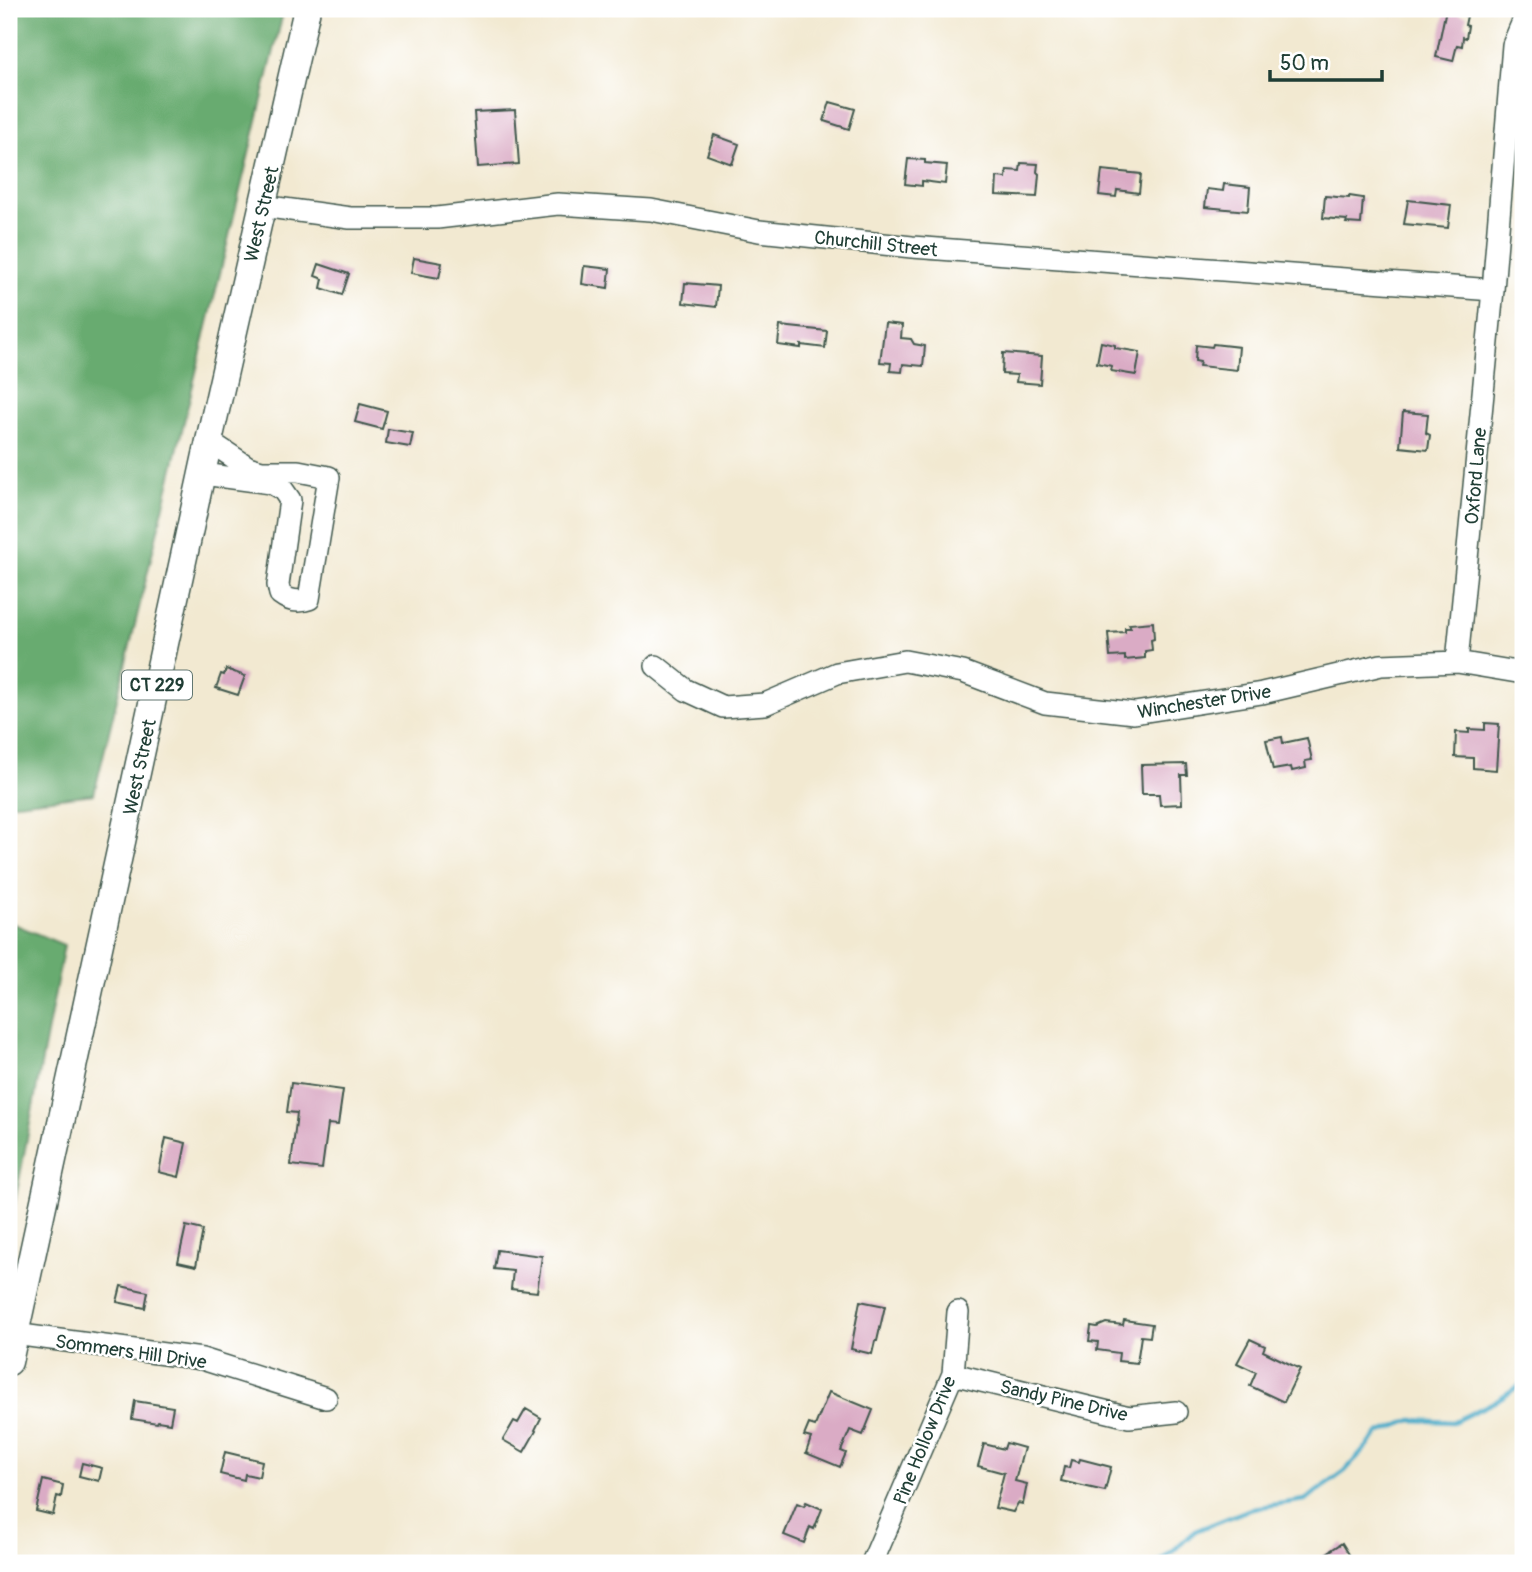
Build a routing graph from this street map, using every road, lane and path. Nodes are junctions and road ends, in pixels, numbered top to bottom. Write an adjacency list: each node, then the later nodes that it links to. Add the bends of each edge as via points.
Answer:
1 (306, 9): 3 (main road, West Street / CT 229)
2 (1523, 21): 4 (street, Oxford Lane, via 1513,45)
3 (262, 206): 4 (street, Churchill Street, via 350,218 437,218 558,204 651,210 759,231 912,247); 5 (main road, West Street / CT 229)
4 (1493, 290): 7 (street, Oxford Lane)
5 (209, 441): 6 (main road, West Street / CT 229); 6 (street, via 248,467 330,477 309,599 288,600 280,594 290,500 284,490)
6 (203, 474): 11 (main road, West Street / CT 229)
7 (1457, 662): 8 (street, Winchester Drive, via 1381,665 1262,693 1135,713 1045,703 963,671 905,661 837,673 765,704 723,707 686,690); 9 (street, Winchester Drive)
8 (656, 666)
9 (1523, 673)
10 (958, 1312): 13 (street, Pine Hollow Drive)
11 (15, 1334): 12 (main road, West Street / CT 229); 14 (street, Sommers Hill Drive, via 202,1359)
12 (9, 1362)
13 (953, 1374): 15 (street, Sandy Pine Drive, via 1129,1418); 16 (street, Pine Hollow Drive)
14 (326, 1398)
15 (1176, 1412)
16 (872, 1563)

